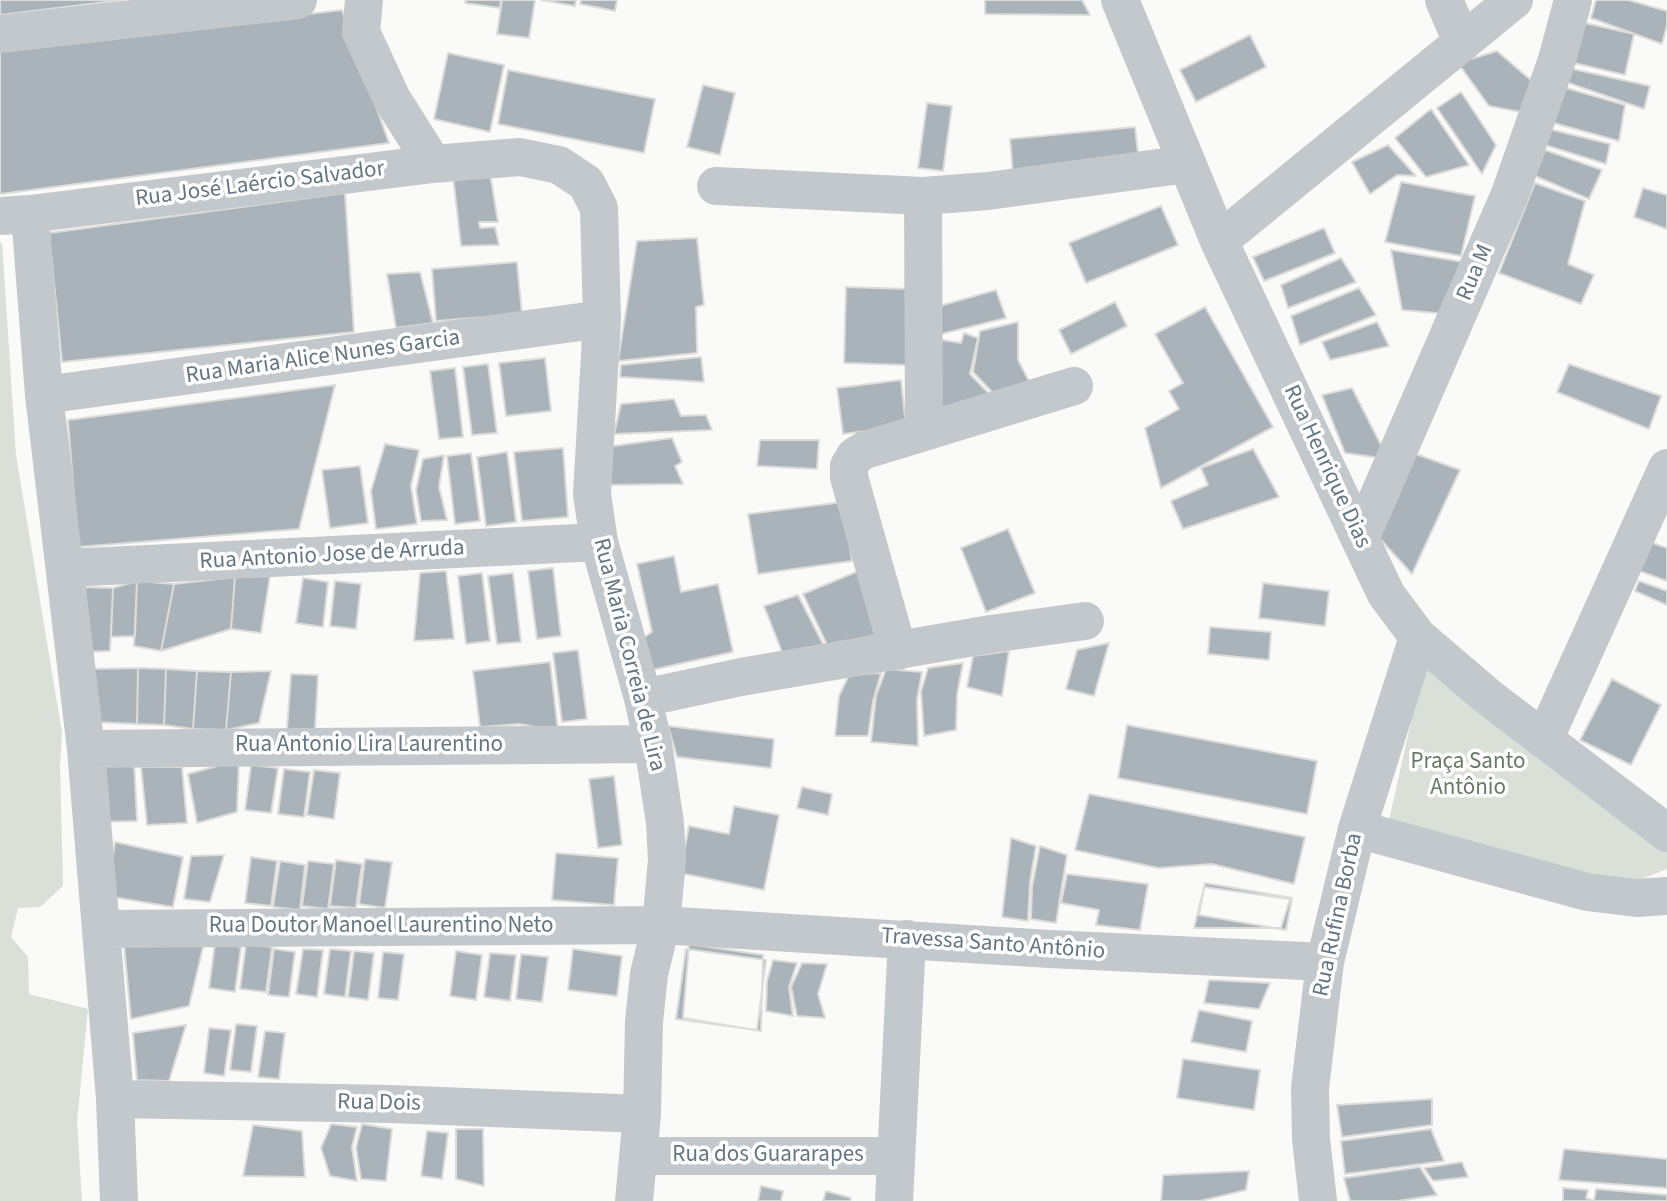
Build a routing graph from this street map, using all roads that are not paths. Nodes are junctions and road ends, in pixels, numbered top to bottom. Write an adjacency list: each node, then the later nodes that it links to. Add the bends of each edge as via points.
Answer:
1 (298, 0): 7 (street)
2 (364, 0): 10 (street, via 361,32 392,99)
3 (1120, 0): 11 (street, Rua Henrique Dias)
4 (1444, 0): 8 (street)
5 (1514, 0): 8 (street)
6 (1573, 0): 21 (street, Rua M, via 1510,194)
7 (0, 34)
8 (1462, 42): 15 (street)
9 (520, 157): 10 (street, Rua José Laércio Salvador); 16 (street, Rua Maria Correia de Lira, via 559,165 586,183 598,208)
10 (433, 164): 14 (street, Rua José Laércio Salvador)
11 (1187, 164): 13 (street); 15 (street, Rua Henrique Dias)
12 (716, 186): 13 (street)
13 (923, 196): 19 (street)
14 (15, 215): 18 (street)
15 (1219, 241): 21 (street, Rua Henrique Dias)
16 (602, 319): 18 (street, Rua Maria Alice Nunes Garcia); 22 (street, Rua Maria Correia de Lira, via 593,494)
17 (1074, 386): 19 (street)
18 (44, 395): 23 (street)
19 (924, 432): 26 (street, via 864,450 849,466 852,491)
20 (1667, 468): 28 (street)
21 (1360, 539): 25 (street, Rua Henrique Dias, via 1386,594)
22 (599, 542): 23 (street, Rua Antonio Jose de Arruda); 27 (street, Rua Maria Correia de Lira)
23 (66, 568): 30 (street)
24 (1085, 621): 26 (street)
25 (1418, 637): 28 (street, Rua Henrique Dias); 31 (street, Rua Rufina Borba)
26 (898, 651): 27 (street)
27 (643, 698): 29 (street, Rua Maria Correia de Lira)
28 (1544, 740): 32 (street, Rua Henrique Dias)
29 (653, 744): 30 (street, Rua Antonio Lira Laurentino); 34 (street, Rua Maria Correia de Lira, via 667,860)
30 (86, 749): 35 (street)
31 (1357, 829): 33 (street, via 1587,892 1636,898); 37 (street, Rua Rufina Borba)
32 (1667, 832)
33 (1667, 896)
34 (661, 925): 35 (street, Rua Doutor Manoel Laurentino Neto); 36 (street, Travessa Santo Antônio); 39 (street, Rua Maria Correia de Lira, via 644,1022)
35 (101, 929): 38 (street)
36 (907, 939): 37 (street, Travessa Santo Antônio); 41 (street)
37 (1325, 962): 45 (street, Rua Rufina Borba, via 1310,1088)
38 (115, 1099): 39 (street, Rua Dois); 42 (street)
39 (642, 1114): 40 (street, Rua Maria Correia de Lira)
40 (639, 1156): 41 (street, Rua dos Guararapes); 43 (street, Rua Maria Correia de Lira)
41 (896, 1156): 44 (street)
42 (119, 1201)
43 (634, 1201)
44 (894, 1201)
45 (1318, 1201)

